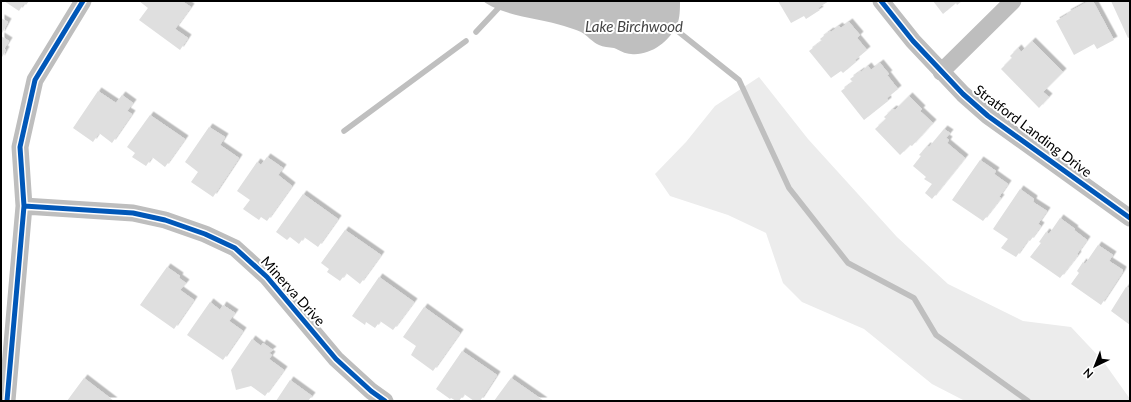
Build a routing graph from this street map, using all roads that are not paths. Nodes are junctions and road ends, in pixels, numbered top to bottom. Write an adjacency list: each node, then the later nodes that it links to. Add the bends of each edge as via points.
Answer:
1 (83, 1): 5 (street, via 35,80 20,147)
2 (881, 1): 4 (street, Stratford Landing Drive)
3 (1013, 1): 4 (street)
4 (941, 72): 6 (street, Stratford Landing Drive, via 988,116)
5 (24, 206): 7 (street); 8 (street, Minerva Drive, via 133,212 205,234 235,248 267,277 336,359)
6 (1130, 218)
7 (7, 401)
8 (385, 401)

